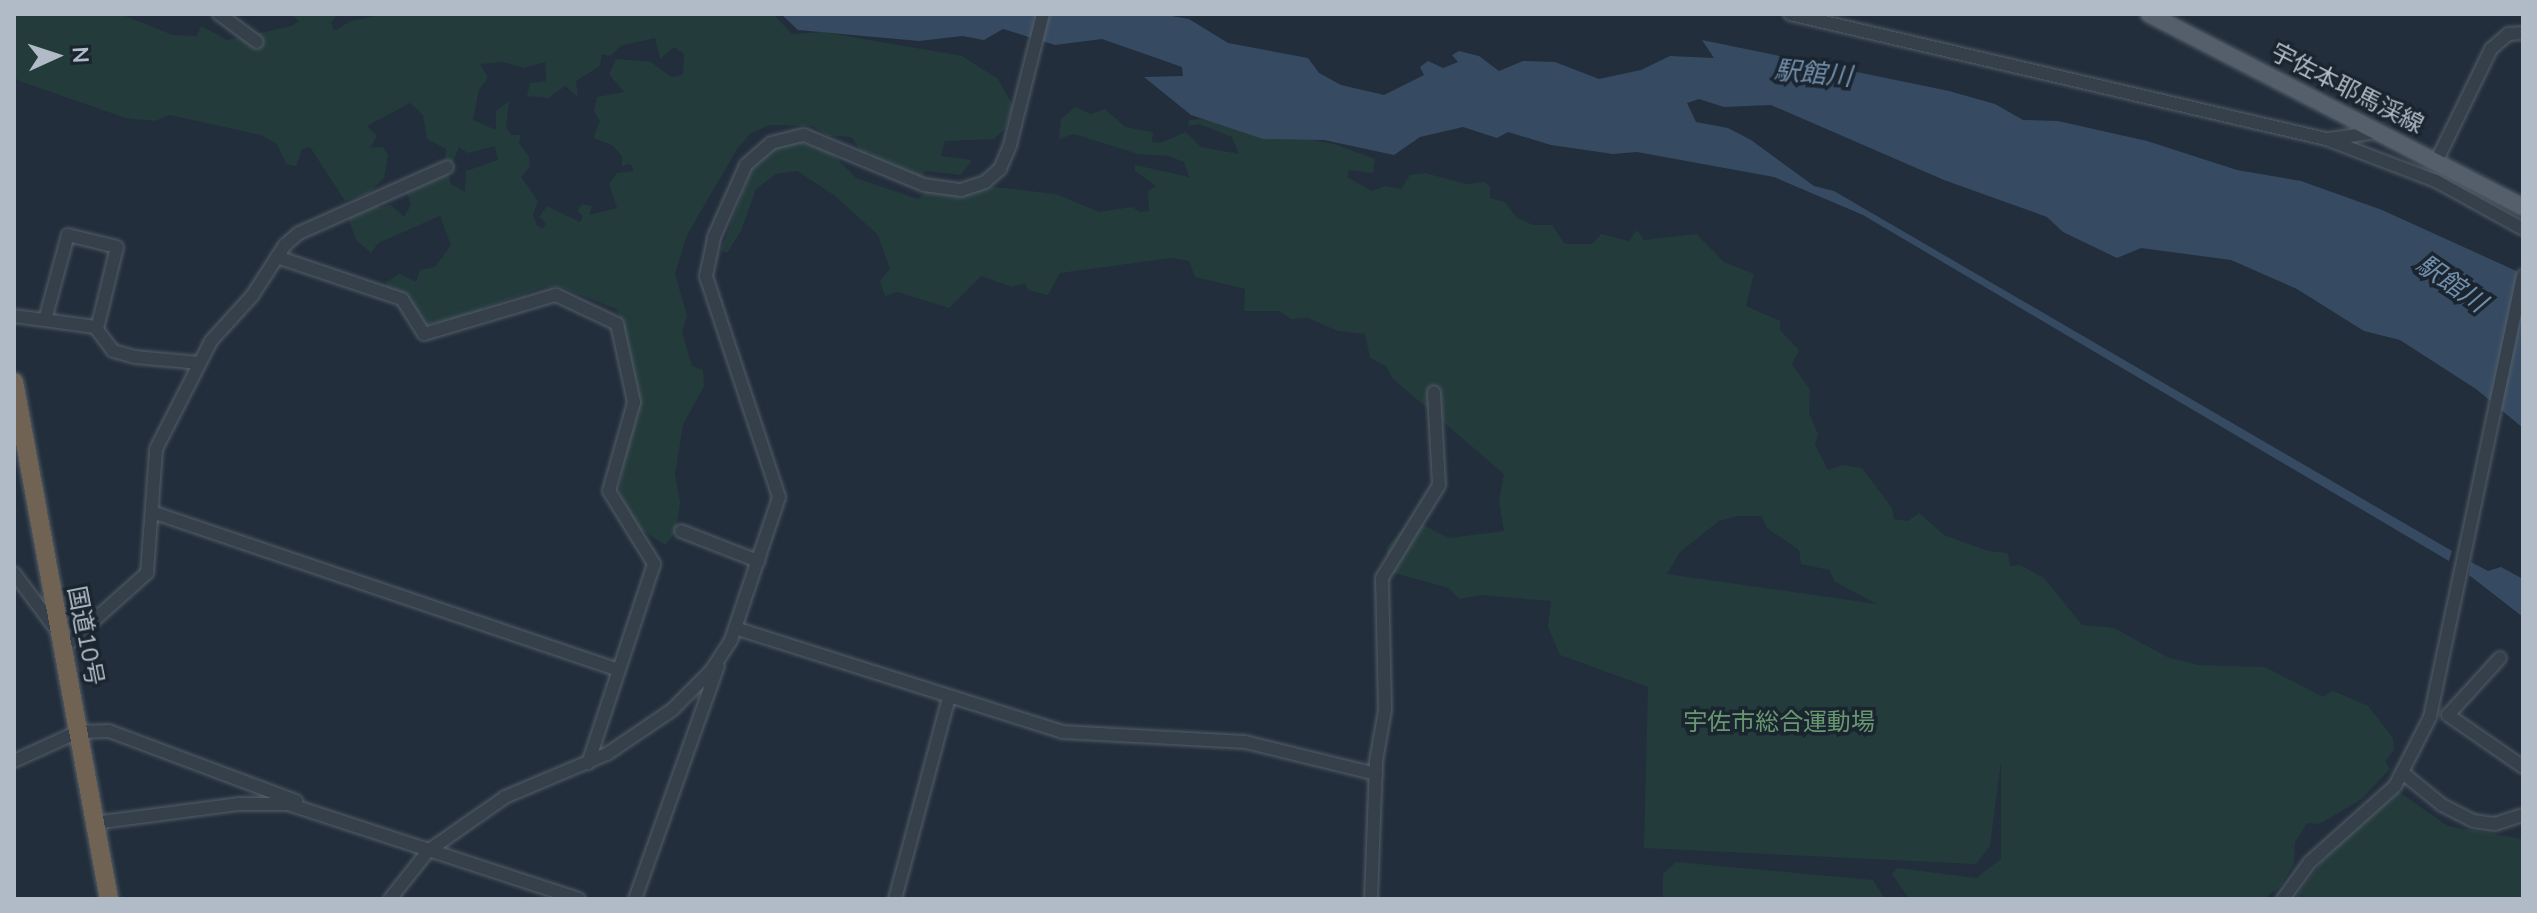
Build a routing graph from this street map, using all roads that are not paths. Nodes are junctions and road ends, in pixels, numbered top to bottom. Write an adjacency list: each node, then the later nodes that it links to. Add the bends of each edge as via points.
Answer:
1 (219, 14): 6 (street)
2 (1043, 14): 23 (street, via 1010,145 994,176 961,190 924,185 804,135 771,143 741,172 711,246 706,276 779,494)
3 (1790, 14): 8 (street)
4 (2149, 14): 7 (main road, 宇佐本耶馬渓線)
5 (2523, 33): 9 (street, via 2508,34 2491,49)
6 (257, 42)
7 (2378, 132): 8 (street); 9 (main road, 宇佐本耶馬渓線)
8 (2326, 139): 12 (street, via 2436,181)
9 (2436, 162): 11 (main road, 宇佐本耶馬渓線)
10 (447, 167): 13 (street, via 295,236)
11 (2523, 207)
12 (2523, 229)
13 (277, 257): 18 (street); 29 (street, via 402,299 424,334 556,295 617,324 634,402 609,491 654,564)
14 (2523, 276): 36 (street, via 2430,717)
15 (14, 316): 16 (street)
16 (45, 320): 17 (street); 17 (street, via 68,235 117,247)
17 (97, 329): 18 (street, via 113,351)
18 (200, 363): 21 (street, via 152,459)
19 (14, 382): 26 (highway, 国道10号)
20 (1434, 392): 35 (street, via 1439,485 1382,578 1385,710)
21 (155, 513): 26 (street, via 144,579); 29 (street)
22 (681, 531): 23 (street)
23 (758, 561): 25 (street)
24 (14, 573): 26 (street)
25 (735, 628): 28 (street); 30 (street)
26 (61, 641): 31 (highway, 国道10号)
27 (2500, 658): 34 (street, via 2448,715)
28 (720, 659): 33 (street, via 672,710); 44 (street)
29 (618, 670): 33 (street)
30 (949, 698): 35 (street, via 1073,735 1245,742); 45 (street)
31 (78, 732): 32 (street); 37 (street, via 116,733); 39 (highway, 国道10号)
32 (14, 761)
33 (588, 763): 40 (street, via 505,797)
34 (2523, 767)
35 (1376, 774): 46 (street)
36 (2404, 774): 38 (street, via 2442,805 2473,821 2495,824); 47 (street, via 2310,862)
37 (325, 813): 39 (street, via 269,803); 40 (street)
38 (2523, 815)
39 (94, 823): 41 (highway, 国道10号)
40 (428, 851): 42 (street); 43 (street)
41 (109, 899)
42 (390, 899)
43 (579, 899)
44 (635, 899)
45 (895, 899)
46 (1371, 899)
47 (2283, 899)

